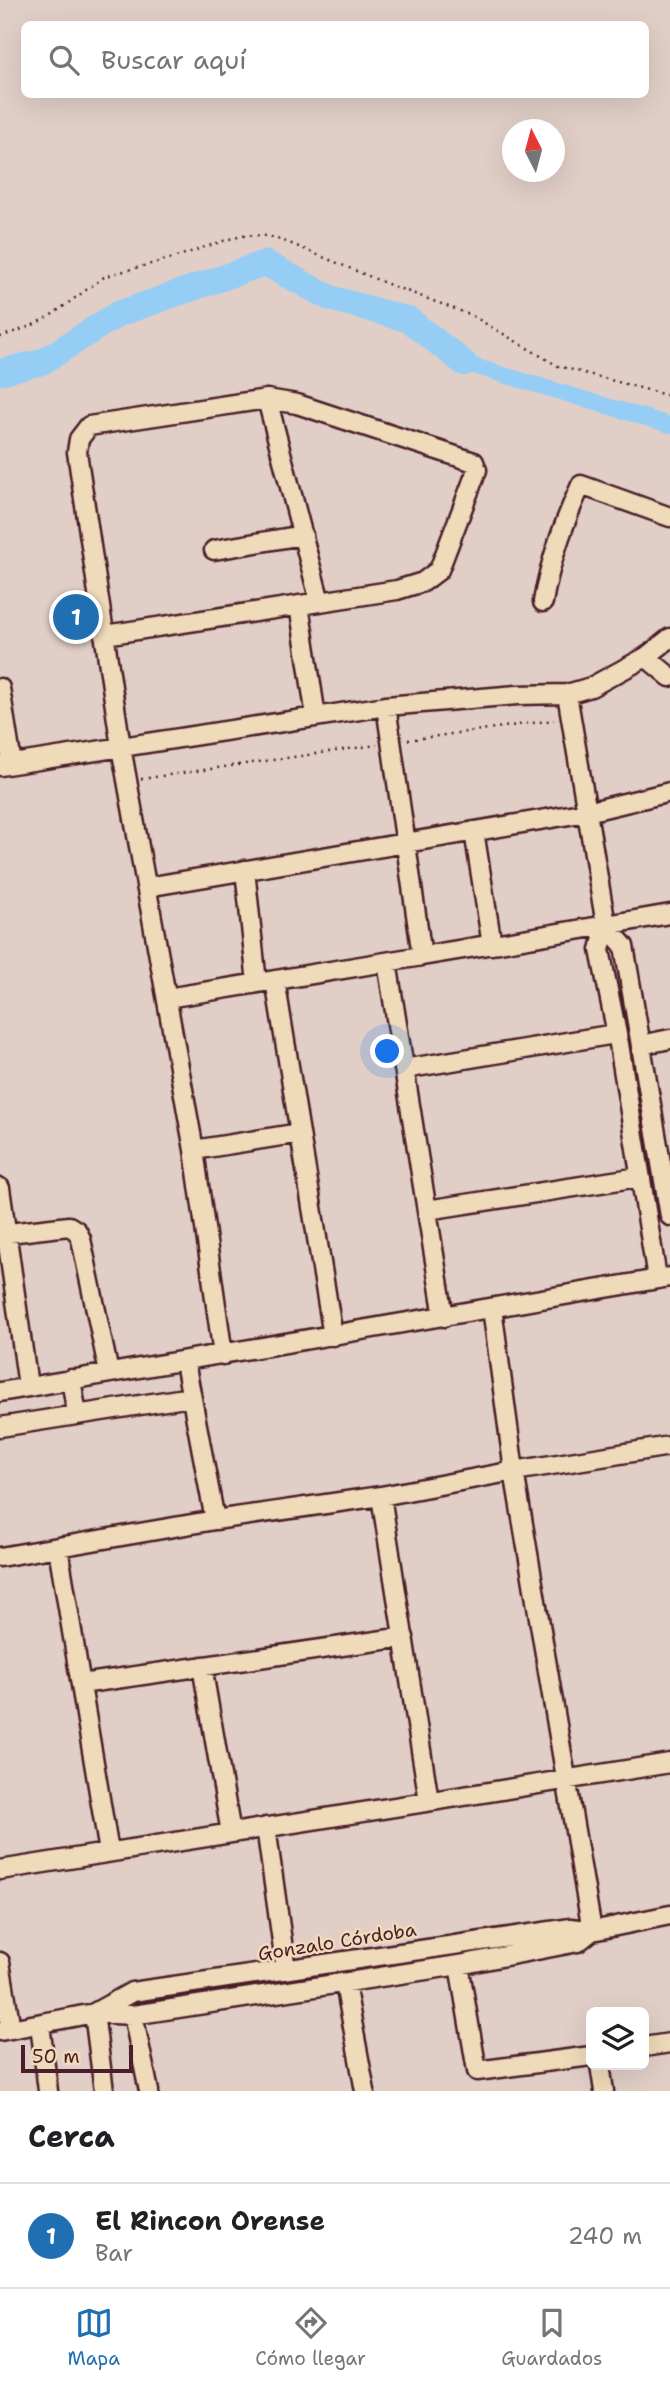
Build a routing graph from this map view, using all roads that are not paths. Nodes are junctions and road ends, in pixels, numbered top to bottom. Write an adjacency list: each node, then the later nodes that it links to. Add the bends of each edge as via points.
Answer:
1 (267, 399): 3 (street); 6 (street, via 298,404 476,465 439,570 411,586); 8 (street, via 89,426 79,439 77,452)
2 (670, 517): 5 (street, via 581,485)
3 (303, 535): 4 (street); 6 (street)
4 (214, 550)
5 (543, 601)
6 (320, 602): 7 (street)
7 (299, 605): 8 (street); 15 (street)
8 (105, 635): 16 (street)
9 (670, 638): 10 (street)
10 (646, 657): 11 (street); 13 (street, via 591,687)
11 (670, 677)
12 (0, 688): 17 (street)
13 (567, 694): 14 (street); 19 (street)
14 (386, 706): 15 (street); 21 (street)
15 (316, 717): 16 (street)
16 (121, 747): 17 (street); 23 (street)
17 (6, 765)
18 (670, 792): 19 (street)
19 (587, 812): 20 (street); 25 (street)
20 (474, 831): 21 (street); 26 (street)
21 (406, 842): 22 (street); 27 (street)
22 (245, 870): 23 (street); 29 (street)
23 (147, 887): 30 (street)
24 (670, 914): 25 (street)
25 (606, 925): 26 (street); 31 (street, via 600,950); 33 (street, via 624,946)
26 (492, 944): 27 (street)
27 (422, 956): 28 (street)
28 (387, 962): 29 (street); 34 (street)
29 (266, 982): 30 (street); 35 (street)
30 (167, 998): 36 (street)
31 (615, 1034): 34 (street); 37 (street)
32 (670, 1039): 33 (street)
33 (641, 1045): 40 (street)
34 (404, 1069): 39 (street)
35 (300, 1133): 36 (street); 45 (street)
36 (194, 1150): 46 (street)
37 (639, 1177): 39 (street); 42 (street)
38 (0, 1188): 41 (street)
39 (426, 1210): 44 (street)
40 (670, 1216)
41 (4, 1233): 48 (street, via 69,1226 77,1231); 50 (street)
42 (664, 1277): 43 (street)
43 (492, 1308): 44 (street); 56 (street)
44 (444, 1317): 45 (street)
45 (333, 1336): 46 (street)
46 (223, 1355): 47 (street)
47 (185, 1362): 48 (street); 52 (street)
48 (109, 1373): 49 (street)
49 (71, 1379): 50 (street); 53 (street)
50 (28, 1386): 51 (street)
51 (0, 1392)
52 (191, 1397): 53 (street); 58 (street)
53 (77, 1415): 54 (street)
54 (0, 1427)
55 (670, 1446): 56 (street)
56 (513, 1471): 57 (street); 65 (street)
57 (381, 1496): 58 (street); 61 (street)
58 (215, 1520): 59 (street)
59 (58, 1548): 60 (street); 63 (street)
60 (0, 1557)
61 (404, 1637): 62 (street); 66 (street)
62 (202, 1666): 63 (street); 68 (street)
63 (81, 1684): 69 (street)
64 (670, 1763): 65 (street)
65 (568, 1779): 66 (street); 72 (street)
66 (429, 1801): 67 (street)
67 (266, 1827): 68 (street); 75 (street)
68 (231, 1833): 69 (street)
69 (109, 1852): 70 (street)
70 (0, 1870)
71 (670, 1915): 72 (street, Gonzalo Córdoba)
72 (592, 1931): 74 (street, Gonzalo Córdoba, via 578,1942); 75 (street, Gonzalo Córdoba, via 571,1928)
73 (0, 1962): 80 (street)
74 (459, 1965): 76 (street, Gonzalo Córdoba); 83 (street, via 477,2071)
75 (286, 1970): 77 (street, Gonzalo Córdoba, via 132,1993)
76 (345, 1984): 78 (street, Gonzalo Córdoba); 88 (street)
77 (94, 2013): 78 (street, Gonzalo Córdoba); 79 (street, Gonzalo Córdoba); 86 (street)
78 (133, 2015): 87 (street)
79 (40, 2024): 80 (street, Gonzalo Córdoba); 85 (street)
80 (6, 2030)
81 (670, 2043): 82 (street)
82 (649, 2046)
83 (586, 2057)
84 (601, 2070): 89 (street)
85 (48, 2091)
86 (104, 2091)
87 (149, 2091)
88 (365, 2091)
89 (604, 2091)

